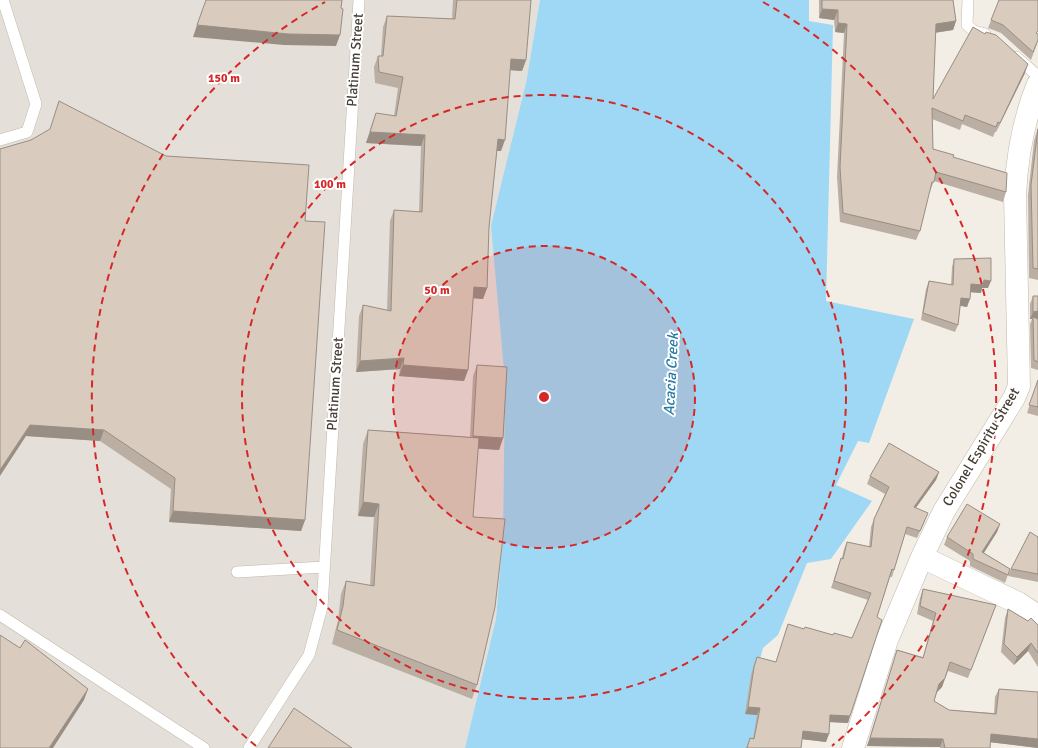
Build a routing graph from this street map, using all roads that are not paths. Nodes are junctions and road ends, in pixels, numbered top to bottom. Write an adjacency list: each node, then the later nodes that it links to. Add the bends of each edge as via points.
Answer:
1 (3, 0): 8 (lane, via 36,104 27,132)
2 (359, 0): 10 (lane, Platinum Street)
3 (968, 0): 4 (lane, via 969,28)
4 (996, 38)
5 (1006, 48): 6 (lane)
6 (1038, 76)
7 (1038, 84): 9 (street, Colonel Espiritu Street, via 1025,119 1016,168 1019,386 944,511)
8 (0, 140)
9 (922, 557): 13 (street, via 1018,603); 16 (street, Colonel Espiritu Street, via 887,640)
10 (324, 567): 11 (lane); 15 (lane, Platinum Street, via 322,607 309,655)
11 (237, 572)
12 (0, 615): 14 (lane)
13 (1038, 616)
14 (204, 748)
15 (249, 748)
16 (853, 748)

